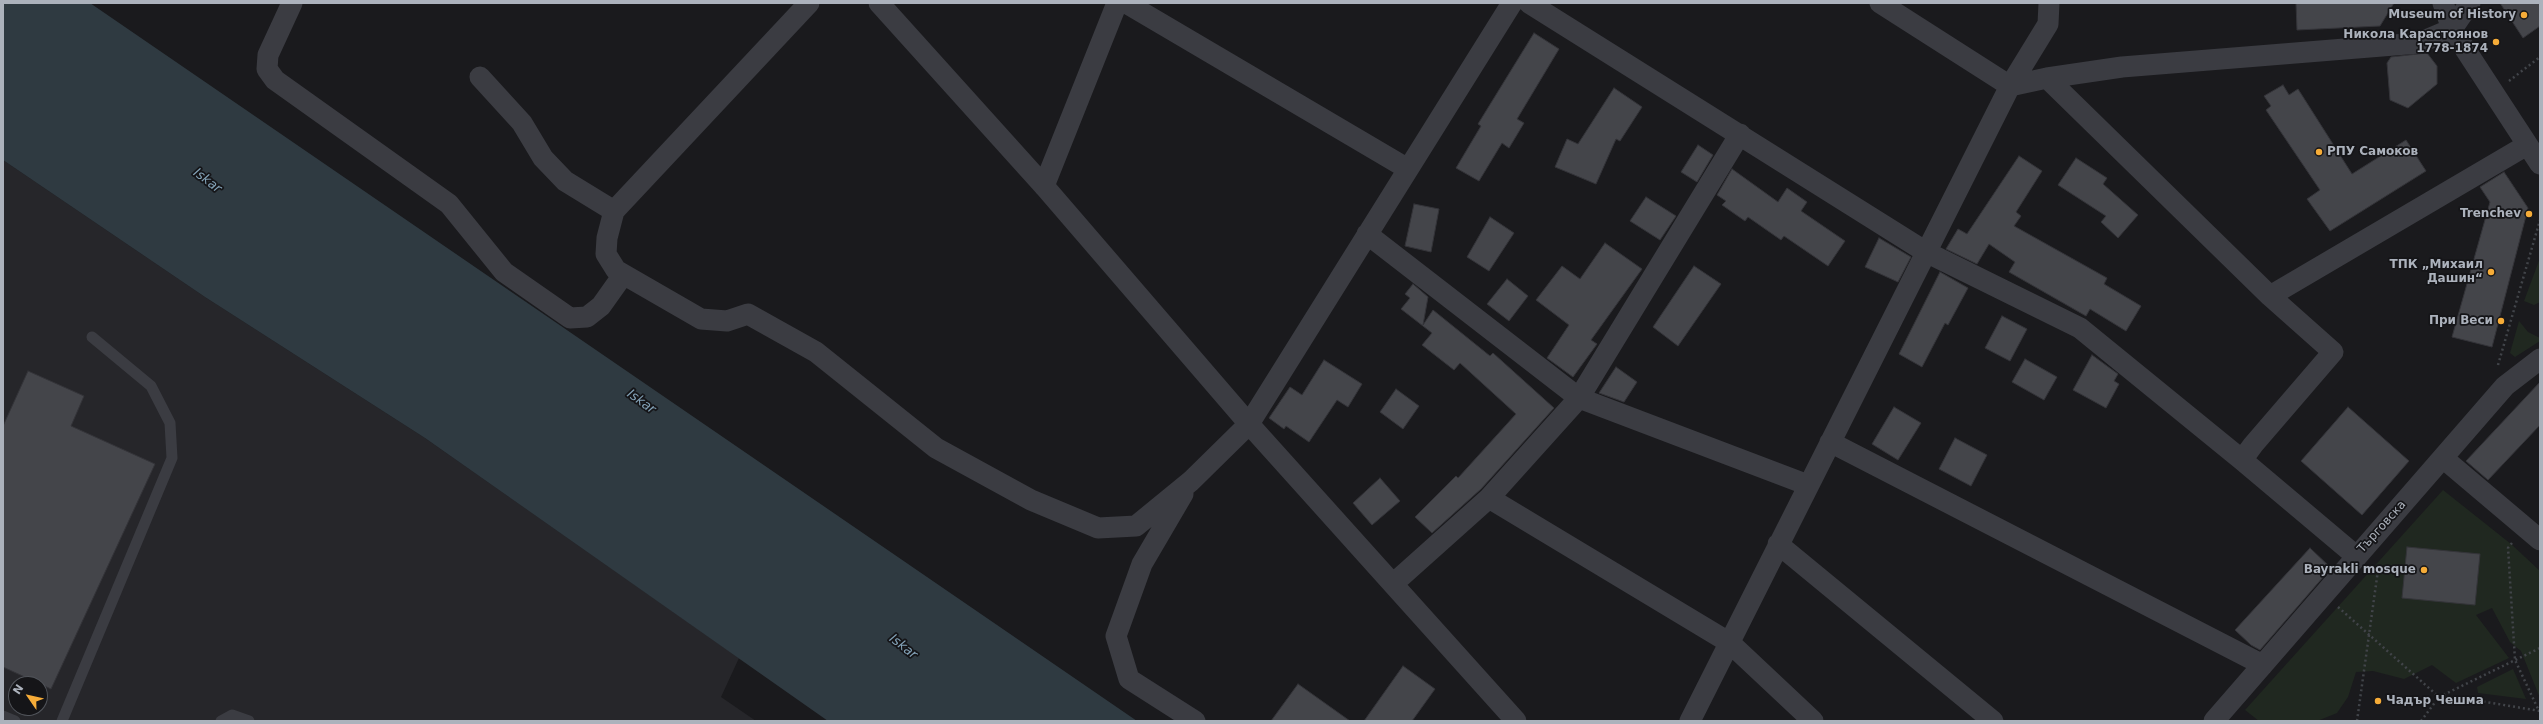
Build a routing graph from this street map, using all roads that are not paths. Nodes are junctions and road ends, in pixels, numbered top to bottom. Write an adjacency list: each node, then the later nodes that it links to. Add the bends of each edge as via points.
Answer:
1 (292, 3): 24 (street, via 268,55 267,69 275,80 449,204 504,272 570,318 587,317 601,306)
2 (809, 3): 21 (street)
3 (879, 3): 20 (street)
4 (1117, 3): 20 (street)
5 (1126, 3): 19 (street)
6 (1512, 3): 19 (street)
7 (1529, 3): 16 (street)
8 (1880, 3): 15 (street)
9 (2049, 3): 15 (street, via 2048,24)
10 (2444, 3): 12 (street)
11 (2470, 3): 12 (street)
12 (2452, 29): 14 (street, via 2419,43 2122,67); 17 (street)
13 (480, 77): 21 (street, via 522,123 543,158 565,181)
14 (2047, 78): 15 (street); 25 (street)
15 (2010, 86): 23 (street)
16 (1740, 134): 23 (street); 28 (street)
17 (2527, 145): 18 (street); 25 (street)
18 (2540, 164)
19 (1408, 169): 22 (street)
20 (1044, 186): 29 (street)
21 (614, 211): 24 (street, via 606,254 616,270)
22 (1367, 234): 28 (street); 29 (street)
23 (1926, 252): 30 (street); 32 (street, via 2080,328)
24 (623, 274): 33 (street, via 701,319 727,321 748,314 816,352 936,448 1031,500 1098,528 1136,526)
25 (2270, 296): 32 (street, via 2332,352)
26 (92, 337): 44 (lane, via 151,386 170,423 172,458)
27 (2540, 359): 31 (street, Търговска, via 2505,386)
28 (1579, 398): 34 (street); 35 (street)
29 (1249, 424): 33 (street); 39 (street)
30 (1830, 442): 34 (street); 41 (street)
31 (2443, 458): 36 (street); 38 (street, Търговска)
32 (2242, 460): 38 (street)
33 (1191, 481): 47 (street, via 1142,564 1116,636 1128,679)
34 (1808, 485): 37 (street)
35 (1489, 498): 39 (street); 40 (street)
36 (2533, 534)
37 (1778, 544): 40 (street); 51 (street)
38 (2356, 556): 41 (street, Търговска)
39 (1394, 583): 48 (street)
40 (1730, 643): 49 (street); 50 (street)
41 (2263, 665): 52 (street, Търговска)
42 (3, 716): 43 (lane)
43 (15, 721)
44 (62, 721)
45 (221, 721): 46 (lane, via 232,715)
46 (249, 721)
47 (1195, 721)
48 (1516, 721)
49 (1690, 721)
50 (1813, 721)
51 (1994, 721)
52 (2214, 721)

